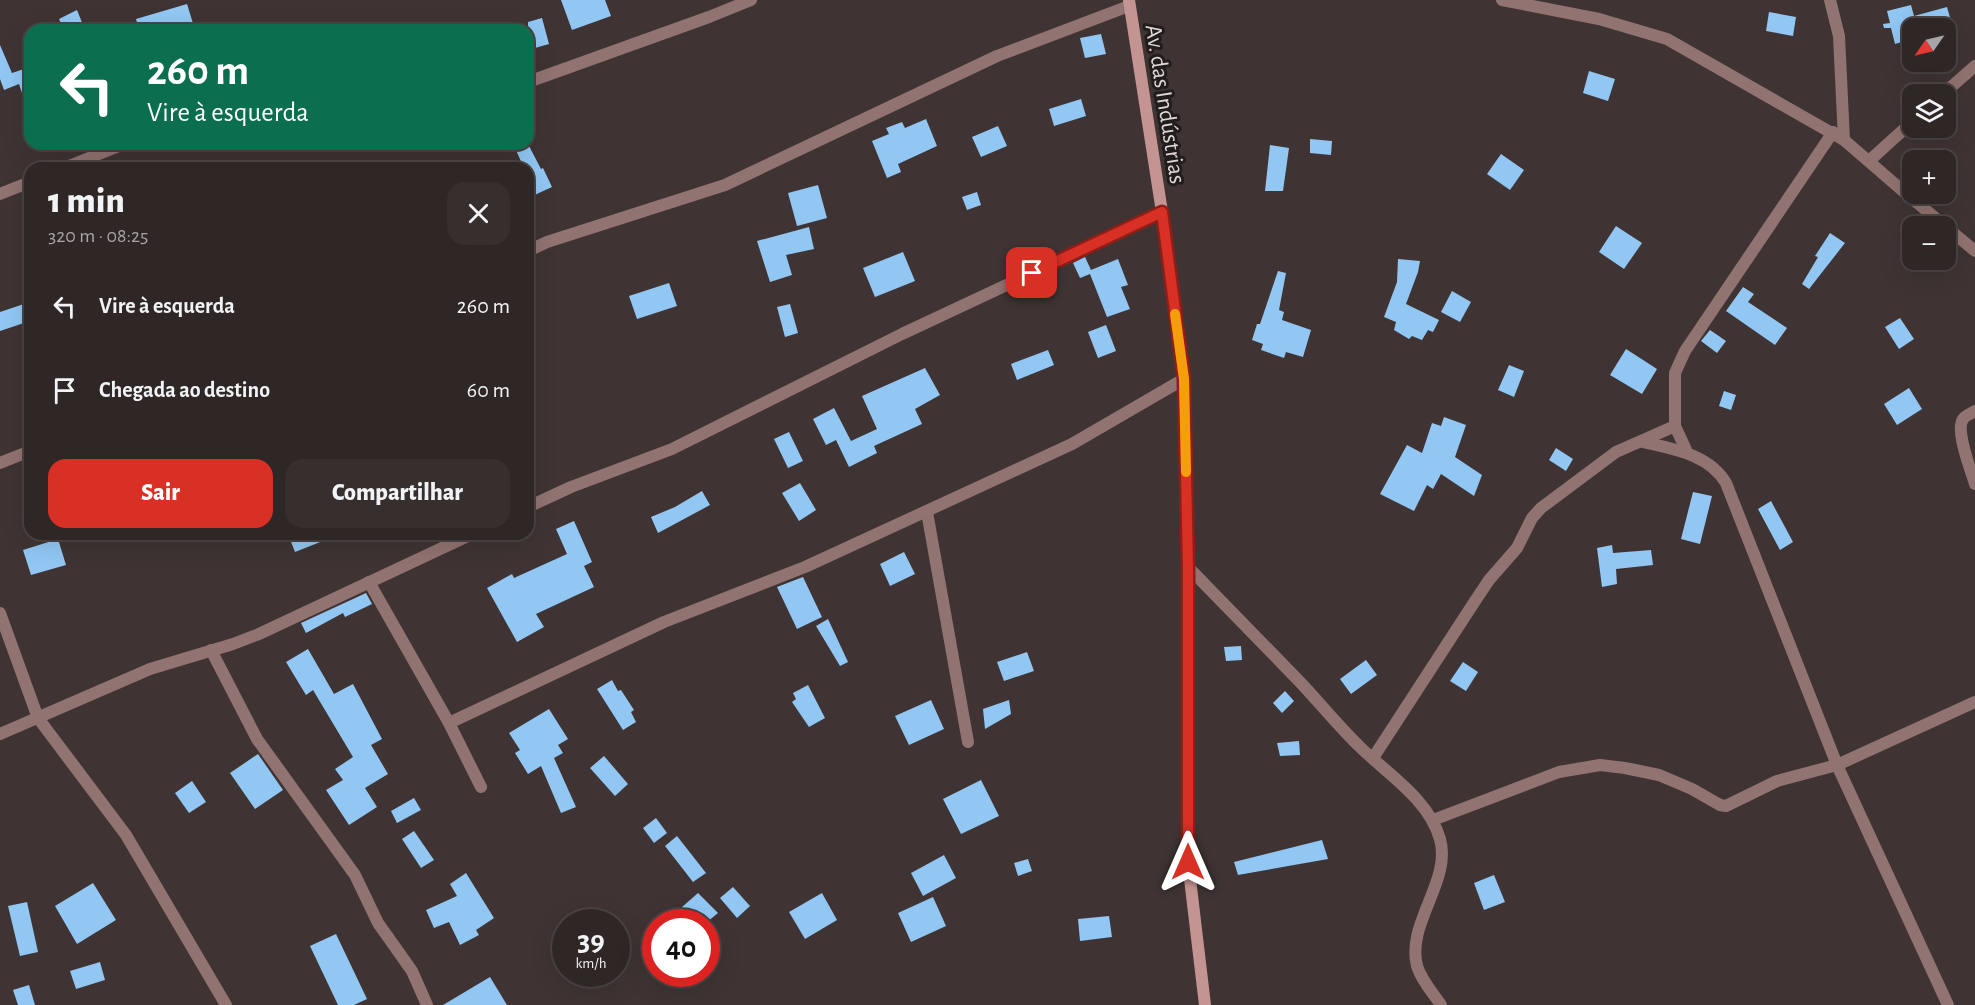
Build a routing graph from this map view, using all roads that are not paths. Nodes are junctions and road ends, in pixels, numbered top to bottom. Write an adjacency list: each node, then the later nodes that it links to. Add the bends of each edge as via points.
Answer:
1 (751, 0): 6 (street)
2 (1502, 0): 9 (street, via 1599,19 1666,39)
3 (1830, 0): 10 (street, via 1839,36)
4 (1129, 3): 16 (street, Av. das Indústrias); 17 (street, via 997,56 725,185)
5 (1975, 66): 7 (street)
6 (534, 80)
7 (1954, 84)
8 (1902, 131): 12 (street)
9 (1833, 132): 10 (street); 21 (street, via 1685,351 1675,373)
10 (1844, 140): 12 (street)
11 (109, 150): 13 (street)
12 (1869, 161): 18 (street)
13 (79, 162)
14 (24, 184): 15 (street)
15 (0, 194)
16 (1162, 212): 19 (street, Av. das Indústrias); 27 (street, via 902,334 672,449)
17 (534, 248)
18 (1975, 250)
19 (1184, 379): 28 (street, via 1072,444); 30 (street, Av. das Indústrias)
20 (1975, 411): 26 (street, via 1963,419 1960,428)
21 (1675, 426): 22 (street); 23 (street)
22 (1642, 442): 23 (street); 39 (street, via 1616,452 1532,518 1517,548 1489,580)
23 (1687, 452): 40 (street, via 1714,467 1726,483)
24 (24, 454): 25 (street)
25 (0, 464)
26 (1975, 484)
27 (534, 504)
28 (927, 512): 36 (street, via 805,567 664,622); 38 (street)
29 (459, 540): 31 (street)
30 (1188, 567): 39 (street); 45 (street, Av. das Indústrias, via 1188,862)
31 (369, 582): 33 (street, via 259,634); 36 (street)
32 (0, 613): 35 (street)
33 (210, 650): 35 (street, via 150,669); 44 (street, via 257,739 355,875 378,923 412,971)
34 (1975, 702): 40 (street)
35 (38, 718): 37 (street); 43 (street, via 126,835)
36 (448, 723): 41 (street)
37 (0, 734)
38 (968, 742)
39 (1373, 758): 42 (street)
40 (1837, 765): 42 (street, via 1776,781 1726,806 1659,775 1599,765 1559,772); 47 (street)
41 (481, 787)
42 (1433, 820): 46 (street, via 1441,841 1440,871 1416,936 1415,954 1420,974)
43 (226, 1005)
44 (427, 1005)
45 (1205, 1005)
46 (1441, 1005)
47 (1948, 1005)

